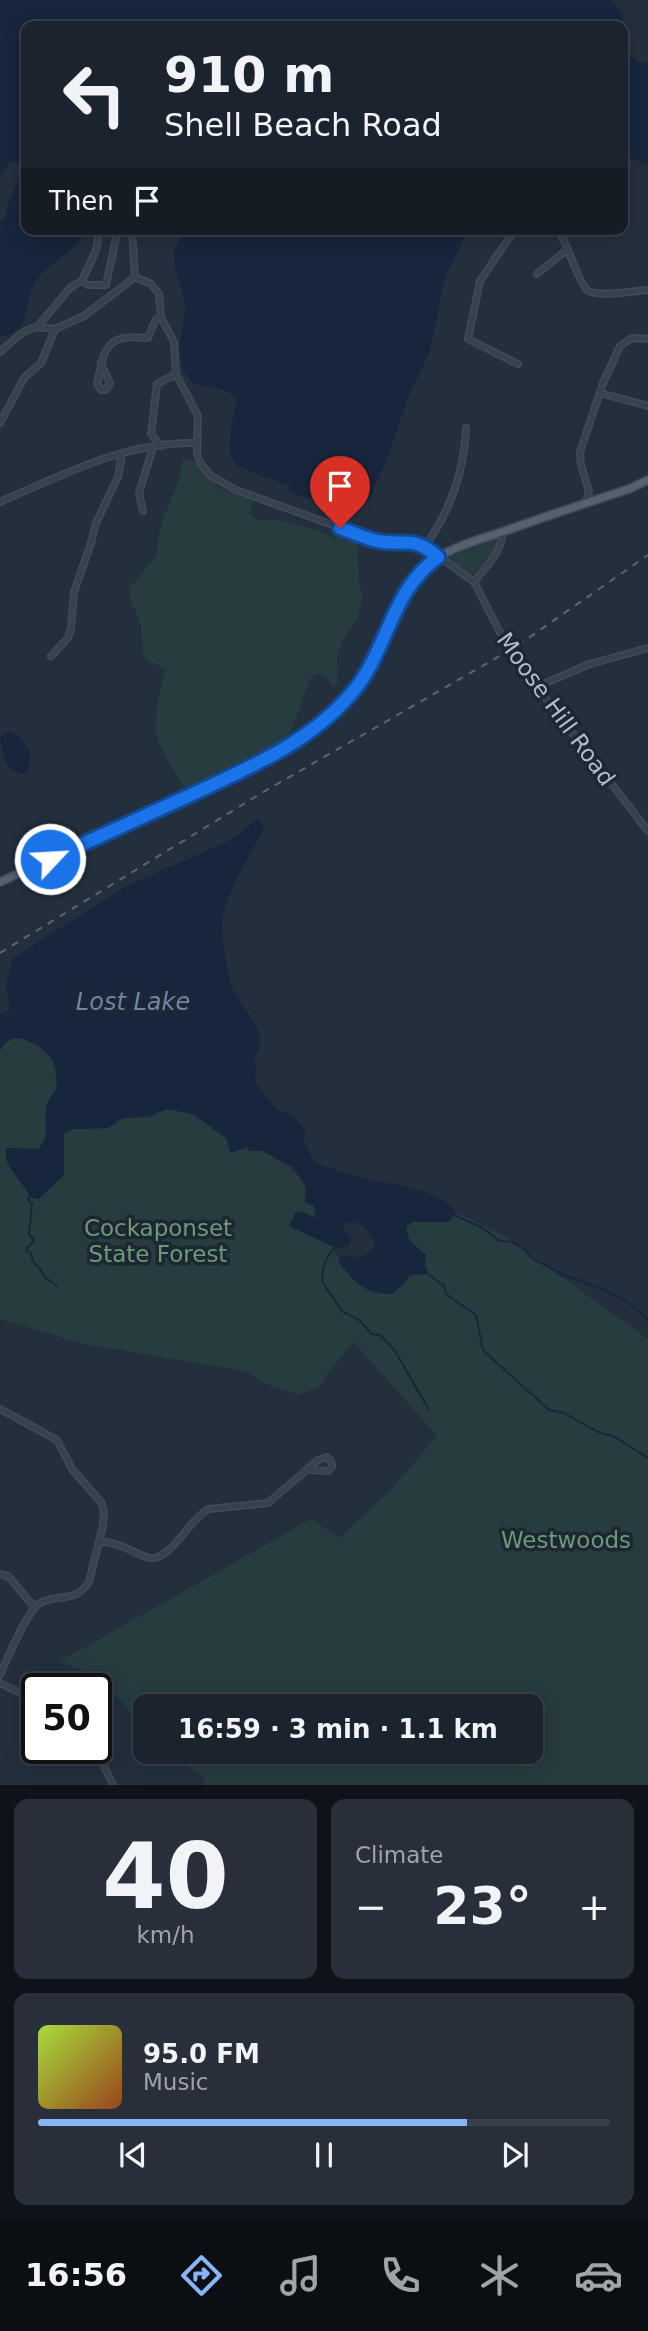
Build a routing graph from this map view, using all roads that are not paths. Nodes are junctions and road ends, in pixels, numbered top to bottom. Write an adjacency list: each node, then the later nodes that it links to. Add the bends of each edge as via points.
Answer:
1 (99, 235): 9 (street)
2 (117, 235): 10 (street)
3 (132, 235): 8 (street)
4 (511, 235): 19 (street, via 480,281 468,339)
5 (562, 235): 6 (street)
6 (568, 249): 7 (street); 12 (street, via 580,283 589,292)
7 (537, 274)
8 (135, 276): 11 (street); 13 (street, via 155,287)
9 (82, 281): 10 (street); 14 (street, via 71,287)
10 (107, 285): 11 (street)
11 (117, 289): 15 (street, via 84,316)
12 (648, 290)
13 (162, 317): 18 (street, via 156,319 148,338 114,342); 20 (street, via 174,342)
14 (37, 327): 15 (street); 17 (street)
15 (55, 329): 23 (street, via 41,363 24,378)
16 (648, 339): 21 (street, via 632,338 620,346)
17 (0, 352)
18 (101, 363)
19 (518, 365)
20 (176, 374): 25 (street, via 198,416); 26 (street, via 157,384 151,434)
21 (600, 393): 22 (street); 30 (street, via 580,452)
22 (648, 406)
23 (0, 423)
24 (466, 428): 36 (street, via 458,485)
25 (196, 443): 26 (street); 36 (street, via 201,464 219,483 377,541)
26 (161, 446): 27 (street)
27 (153, 447): 28 (street); 34 (street, via 140,484)
28 (122, 454): 32 (street, via 94,461); 40 (street, via 118,477 96,523 74,592 68,638)
29 (648, 480): 31 (main road)
30 (589, 491): 31 (street); 33 (street)
31 (598, 499): 33 (main road)
32 (0, 502)
33 (586, 503): 35 (main road)
34 (143, 511)
35 (502, 531): 37 (main road); 38 (street, via 497,553)
36 (425, 546): 37 (street, Moose Hill Road)
37 (438, 557): 38 (street, Moose Hill Road); 43 (main road, via 402,596 354,690 297,740 249,768)
38 (474, 582): 41 (street, Moose Hill Road, bridge, via 508,648)
39 (648, 648): 41 (street, via 590,664)
40 (51, 656)
41 (536, 687): 42 (street, Moose Hill Road)
42 (648, 831)
43 (0, 882)
44 (0, 1409): 46 (street, via 59,1442 72,1468 103,1504)
45 (309, 1470): 46 (street, via 268,1503 202,1512 170,1550 158,1557)
46 (99, 1541): 48 (street, via 91,1576 82,1591)
47 (0, 1574): 48 (street, via 8,1576)
48 (34, 1607): 49 (street)
49 (0, 1675)
50 (0, 1682): 51 (street)
51 (21, 1693)
52 (102, 1764): 53 (street)
53 (114, 1785)

